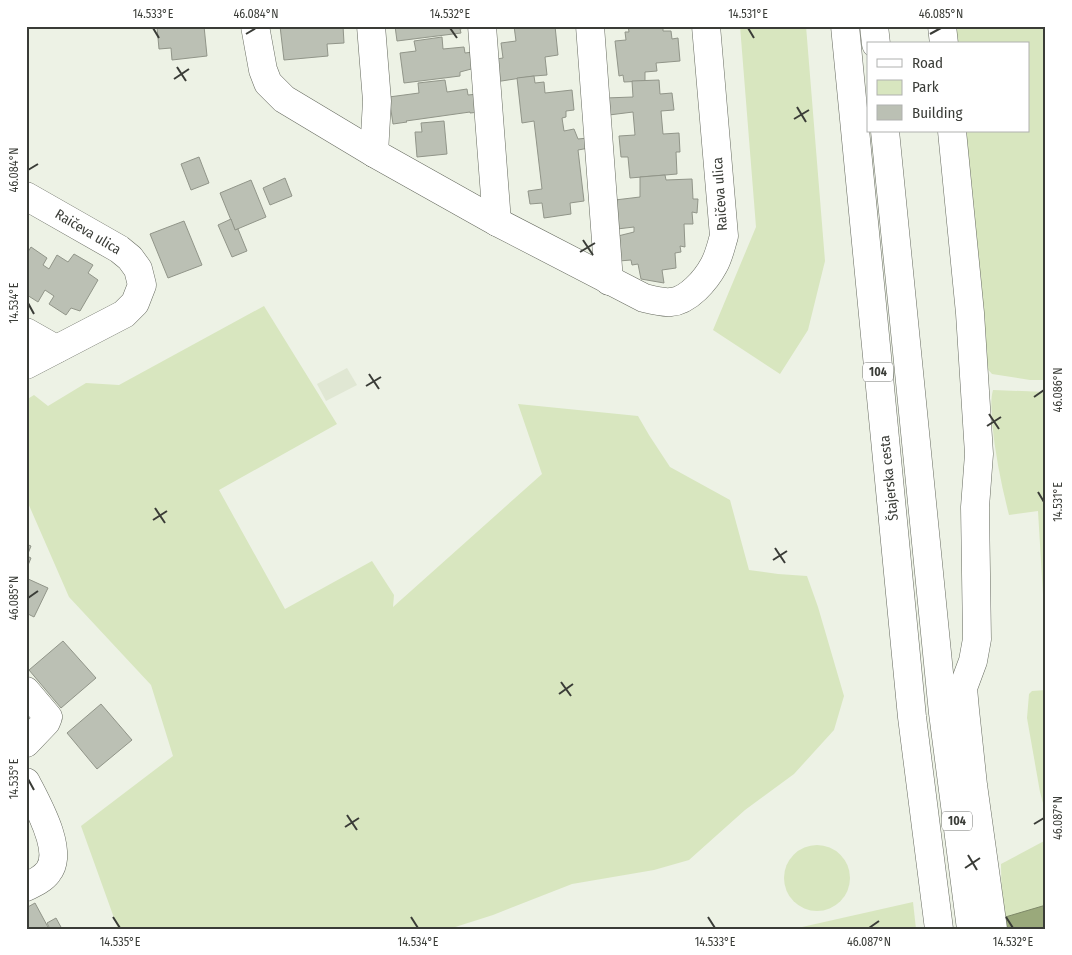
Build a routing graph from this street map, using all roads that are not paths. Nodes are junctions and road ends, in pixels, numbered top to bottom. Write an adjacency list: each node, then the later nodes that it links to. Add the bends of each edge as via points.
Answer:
1 (255, 26): 13 (street, Raičeva ulica, via 268,83 284,99)
2 (371, 26): 13 (street, via 377,101)
3 (482, 26): 15 (street)
4 (590, 26): 16 (street)
5 (706, 26): 16 (street, Raičeva ulica, via 724,236 714,266 695,290 671,303 644,298)
6 (845, 26): 25 (street, Štajerska cesta / 104, via 912,717)
7 (874, 26): 9 (street)
8 (942, 26): 10 (street)
9 (876, 42)
10 (944, 42)
11 (885, 132): 21 (street, 104)
12 (952, 132): 21 (street, via 979,454 975,507 978,639)
13 (374, 153): 15 (street, Raičeva ulica)
14 (26, 196): 18 (street, Raičeva ulica, via 119,249 138,269 142,285 135,303 124,314)
15 (497, 222): 16 (street, Raičeva ulica)
16 (610, 280)
17 (26, 332): 18 (street)
18 (56, 349): 19 (street, Raičeva ulica)
19 (26, 365)
20 (26, 691): 22 (street, via 48,717)
21 (954, 712): 26 (street, 104); 27 (street, via 975,795)
22 (26, 743)
23 (26, 782): 24 (street, via 50,834 53,859 49,871)
24 (26, 887)
25 (939, 929)
26 (971, 929)
27 (993, 929)

